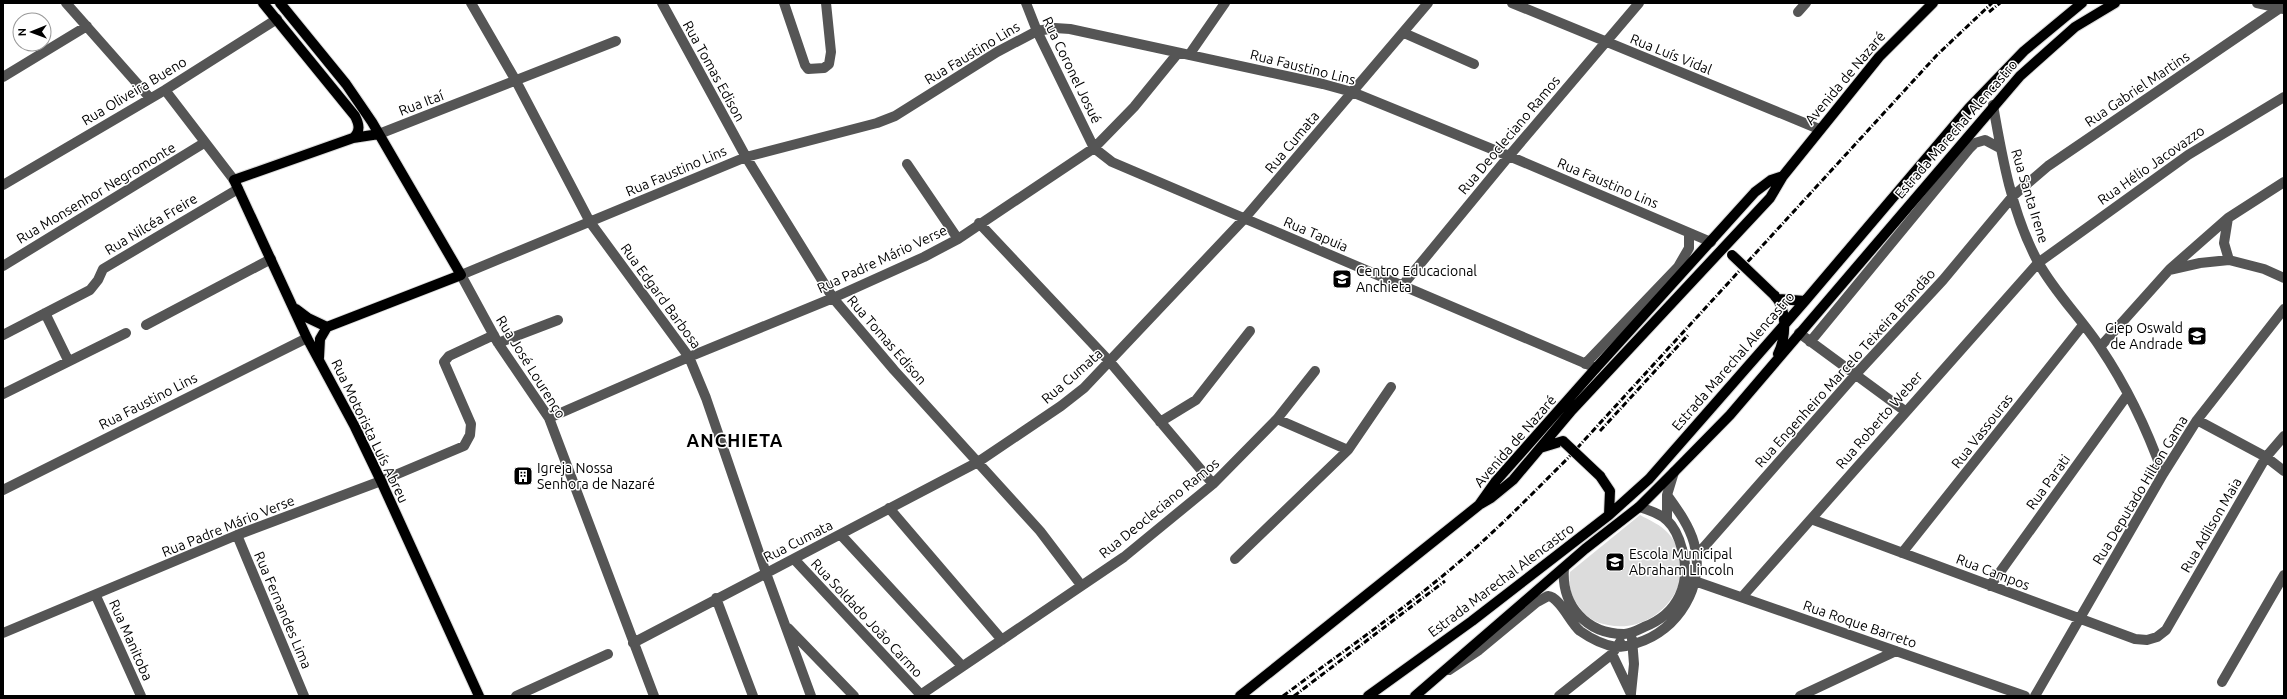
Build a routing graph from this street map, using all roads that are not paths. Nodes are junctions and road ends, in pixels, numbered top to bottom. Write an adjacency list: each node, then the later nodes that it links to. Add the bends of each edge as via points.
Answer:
1 (66, 3): 21 (street)
2 (263, 3): 20 (main road)
3 (280, 3): 36 (main road, Rua José Lourenço, via 346,84)
4 (471, 3): 29 (street, Rua Edgard Barbosa)
5 (662, 3): 42 (street, Rua Tomas Edison)
6 (784, 3): 7 (street, via 805,65 808,69 814,70 824,68 831,58)
7 (826, 3)
8 (1026, 3): 22 (street, Rua Coronel Josué)
9 (1225, 3): 26 (street, Rua Padre Mário Verse)
10 (1428, 3): 23 (street, Rua Cumata)
11 (1512, 3): 25 (street, Rua Luís Vidal)
12 (1639, 3): 25 (street, Rua Deocleciano Ramos)
13 (1806, 3): 19 (street)
14 (1933, 3): 35 (main road, Avenida de Nazaré, via 1879,57)
15 (2082, 3): 70 (main road, Estrada Marechal Alencastro, via 2024,51 1969,108)
16 (2115, 3): 34 (main road, Estrada Marechal Alencastro, via 2075,27 2045,52)
17 (2257, 3): 18 (street)
18 (2282, 9): 48 (street, Rua Gabriel Martins, via 2048,166)
19 (1798, 12)
20 (277, 19): 30 (street, Rua Oliveira Bueno); 37 (main road, via 355,116 359,128 358,133)
21 (87, 26): 28 (street); 33 (street)
22 (1037, 31): 26 (street, Rua Faustino Lins, via 1070,29); 39 (street, Rua Coronel Josué); 42 (street, Rua Faustino Lins, via 997,52 895,116)
23 (1404, 32): 27 (street); 31 (street, Rua Cumata)
24 (616, 41): 29 (street, Rua Itaí)
25 (1605, 42): 35 (street, Rua Luís Vidal); 41 (street, Rua Deocleciano Ramos)
26 (1183, 54): 31 (street, Rua Faustino Lins); 39 (street, Rua Padre Mário Verse)
27 (1474, 64)
28 (3, 77)
29 (516, 81): 36 (street, Rua Itaí); 51 (street, Rua Edgard Barbosa)
30 (165, 90): 33 (street, Rua Oliveira Bueno); 38 (street)
31 (1352, 92): 41 (street, Rua Faustino Lins); 50 (street, Rua Cumata)
32 (2284, 97): 61 (street, Rua Hélio Jacovazzo, via 2188,155)
33 (150, 98): 46 (street, Rua Oliveira Bueno)
34 (1993, 105): 40 (street, Rua Santa Irene); 81 (main road, Estrada Marechal Alencastro)
35 (1819, 129): 44 (main road, Avenida de Nazaré)
36 (379, 134): 37 (main road, Rua Itaí); 65 (main road, Rua José Lourenço)
37 (352, 138): 47 (main road, Rua Itaí)
38 (204, 143): 47 (street); 62 (street, Rua Monsenhor Negromonte)
39 (1094, 148): 50 (street, Rua Tapuia, via 1124,169); 52 (street, Rua Padre Mário Verse)
40 (2000, 148): 48 (street, Rua Santa Irene); 85 (street, via 1985,140 1975,143 1969,149)
41 (1509, 156): 54 (street, Rua Faustino Lins); 67 (street, Rua Deocleciano Ramos)
42 (746, 157): 51 (street, Rua Faustino Lins); 69 (street, Rua Tomas Edison)
43 (907, 164): 55 (street)
44 (1783, 176): 53 (main road, Avenida de Nazaré, via 1770,198); 56 (main road, Avenida de Nazaré, via 1771,180 1755,192)
45 (2284, 182): 49 (street)
46 (3, 185)
47 (236, 185): 59 (main road, Rua Motorista Luís Abreu); 73 (street, Rua Nilcéa Freire, via 103,269 90,290)
48 (2013, 196): 61 (street, Rua Santa Irene, via 2029,245); 95 (street, Rua Engenheiro Marcelo Teixeira Brandão, via 1943,280)
49 (2228, 218): 60 (street, via 2224,243); 64 (street)
50 (1244, 219): 67 (street, Rua Tapuia); 90 (street, Rua Cumata)
51 (590, 222): 65 (street, Rua Faustino Lins); 87 (street, Rua Edgard Barbosa)
52 (979, 223): 55 (street, Rua Padre Mário Verse); 90 (street)
53 (1736, 232): 57 (main road); 58 (main road, Avenida de Nazaré)
54 (1689, 233): 56 (street, Rua Faustino Lins); 92 (street, via 1689,248 1678,267)
55 (958, 239): 69 (street, Rua Padre Mário Verse)
56 (1711, 242): 63 (main road, Avenida de Nazaré)
57 (1731, 254): 58 (main road); 68 (main road, bridge)
58 (1715, 255): 63 (main road); 105 (main road, Avenida de Nazaré)
59 (271, 259): 71 (main road, Rua Motorista Luís Abreu); 76 (street)
60 (2229, 260): 64 (street); 66 (street, via 2257,267)
61 (2038, 263): 77 (street, Rua Santa Irene); 100 (street, Rua Roberto Weber)
62 (3, 265)
63 (1689, 266): 93 (main road, Avenida de Nazaré)
64 (2169, 270): 86 (street)
65 (461, 275): 78 (main road, Rua Faustino Lins); 84 (street, Rua José Lourenço)
66 (2284, 278)
67 (1402, 286): 92 (street, Rua Tapuia)
68 (1776, 297): 70 (main road); 75 (main road)
69 (833, 298): 87 (street, Rua Padre Mário Verse); 111 (street, Rua Tomas Edison)
70 (1805, 301): 75 (main road, Estrada Marechal Alencastro)
71 (294, 307): 78 (main road, via 308,318); 83 (main road, Rua Motorista Luís Abreu)
72 (2284, 309): 103 (street, Rua Deputado Hilton Gama)
73 (45, 313): 82 (street, Rua Nilcéa Freire); 89 (street)
74 (558, 320): 84 (street)
75 (1784, 323): 91 (main road, via 1783,341); 122 (main road, Estrada Marechal Alencastro, via 1649,479)
76 (146, 325)
77 (2083, 325): 86 (street, Rua Santa Irene); 127 (street, Rua Vassouras)
78 (327, 327): 88 (main road, via 320,339)
79 (1250, 331): 104 (street, via 1196,400)
80 (126, 333): 89 (street)
81 (1799, 333): 85 (street); 91 (main road, Estrada Marechal Alencastro)
82 (3, 335)
83 (307, 338): 88 (main road, Rua Motorista Luís Abreu); 117 (street, Rua Faustino Lins)
84 (496, 339): 101 (street, Rua José Lourenço); 115 (street, Rua Padre Mário Verse, via 449,356 444,362 471,424 470,435 464,446)
85 (1810, 342): 95 (street)
86 (2100, 347): 98 (street, Rua Santa Irene)
87 (689, 356): 101 (street, Rua Padre Mário Verse); 132 (street, Rua Edgard Barbosa)
88 (319, 358): 115 (main road, Rua Motorista Luís Abreu)
89 (68, 360): 97 (street)
90 (1110, 362): 104 (street); 111 (street, Rua Cumata, via 1061,406)
91 (1774, 363): 113 (main road, Estrada Marechal Alencastro, via 1730,415)
92 (1586, 364): 93 (street, Rua Tapuia)
93 (1596, 368): 99 (main road, Avenida de Nazaré)
94 (1315, 371): 102 (street, Rua Deocleciano Ramos)
95 (1856, 374): 100 (street); 128 (street, Rua Engenheiro Marcelo Teixeira Brandão)
96 (1391, 387): 109 (street)
97 (3, 394)
98 (2128, 394): 114 (street, Rua Santa Irene, via 2152,442); 136 (street, Rua Parati)
99 (1566, 403): 105 (main road); 119 (main road, Avenida de Nazaré, via 1489,490)
100 (1905, 411): 124 (street, Rua Roberto Weber)
101 (549, 418): 146 (street, Rua José Lourenço)
102 (1277, 419): 109 (street); 116 (street, Rua Deocleciano Ramos)
103 (2197, 420): 110 (street); 114 (street, Rua Deputado Hilton Gama)
104 (1160, 422): 116 (street)
105 (1561, 422): 107 (main road); 108 (main road, Avenida de Nazaré)
106 (2284, 436): 110 (street, Rua Adilson Maia)
107 (1563, 441): 108 (main road); 122 (main road, bridge, via 1600,476 1610,491)
108 (1540, 448): 119 (main road, Avenida de Nazaré, via 1513,480)
109 (1348, 450): 130 (street)
110 (2266, 457): 112 (street); 142 (street, Rua Adilson Maia)
111 (978, 462): 121 (street, Rua Cumata); 135 (street, Rua Tomas Edison, via 1040,531)
112 (2284, 470)
113 (1674, 472): 118 (street); 120 (main road, Estrada Marechal Alencastro)
114 (2163, 474): 140 (street, Rua Deputado Hilton Gama)
115 (381, 481): 125 (street, Rua Padre Mário Verse); 157 (main road, Rua Motorista Luís Abreu)
116 (1213, 484): 135 (street, Rua Deocleciano Ramos, via 1124,557)
117 (3, 490)
118 (1667, 495): 123 (street); 128 (street, via 1690,531)
119 (1479, 506): 164 (main road, Avenida de Nazaré)
120 (1639, 507): 123 (street); 131 (main road, Estrada Marechal Alencastro)
121 (889, 508): 126 (street, Rua Cumata); 145 (street)
122 (1609, 515): 165 (main road, Estrada Marechal Alencastro, via 1472,621)
123 (1667, 518): 134 (street, via 1681,542)
124 (1810, 519): 127 (street, Rua Campos); 138 (street, Rua Roberto Weber)
125 (237, 535): 137 (street, Rua Padre Mário Verse); 156 (street, Rua Fernandes Lima)
126 (841, 535): 129 (street, Rua Cumata); 151 (street)
127 (1902, 553): 136 (street, Rua Campos)
128 (1696, 556): 134 (street)
129 (794, 559): 132 (street, Rua Cumata); 163 (street, Rua Soldado João Carmo)
130 (1235, 559)
131 (1564, 568): 144 (street, via 1563,583 1567,596 1583,620 1607,632); 152 (main road, Estrada Marechal Alencastro)
132 (766, 573): 139 (street, Rua Cumata); 141 (street, Rua Edgard Barbosa)
133 (2284, 575): 153 (street)
134 (1690, 579): 138 (street, Rua Roque Barreto); 144 (street, via 1666,615 1655,623); 147 (street, via 1687,602 1670,624 1648,640)
135 (1081, 585): 145 (street, Rua Deocleciano Ramos)
136 (1990, 586): 140 (street, Rua Campos)
137 (96, 596): 143 (street, Rua Padre Mário Verse); 155 (street, Rua Manitoba)
138 (1742, 597): 149 (street, Rua Roque Barreto)
139 (716, 598): 146 (street, Rua Cumata); 160 (street)
140 (2080, 620): 142 (street, Rua Campos, via 2135,639 2147,640 2157,637); 170 (street, Rua Deputado Hilton Gama)
141 (785, 625): 161 (street, Rua Edgard Barbosa); 162 (street)
142 (2166, 630)
143 (3, 633)
144 (1628, 633): 147 (street); 148 (street)
145 (1002, 640): 151 (street, Rua Deocleciano Ramos)
146 (633, 643): 159 (street, Rua José Lourenço)
147 (1633, 645): 148 (street); 154 (street)
148 (1615, 651): 152 (street, Estrada Marechal Alencastro, via 1580,631 1555,598 1548,596 1537,602 1479,650); 154 (street); 167 (street)
149 (1896, 651): 168 (street); 169 (street, Rua Roque Barreto)
150 (608, 654): 158 (street)
151 (962, 666): 163 (street, Rua Deocleciano Ramos)
152 (1440, 675): 166 (main road, Estrada Marechal Alencastro)
153 (2222, 682)
154 (1632, 695)
155 (141, 696)
156 (304, 696)
157 (479, 696)
158 (516, 696)
159 (654, 696)
160 (753, 696)
161 (811, 696)
162 (854, 696)
163 (920, 696)
164 (1240, 696)
165 (1368, 696)
166 (1415, 696)
167 (1559, 696)
168 (1800, 696)
169 (2024, 696)
170 (2035, 696)

